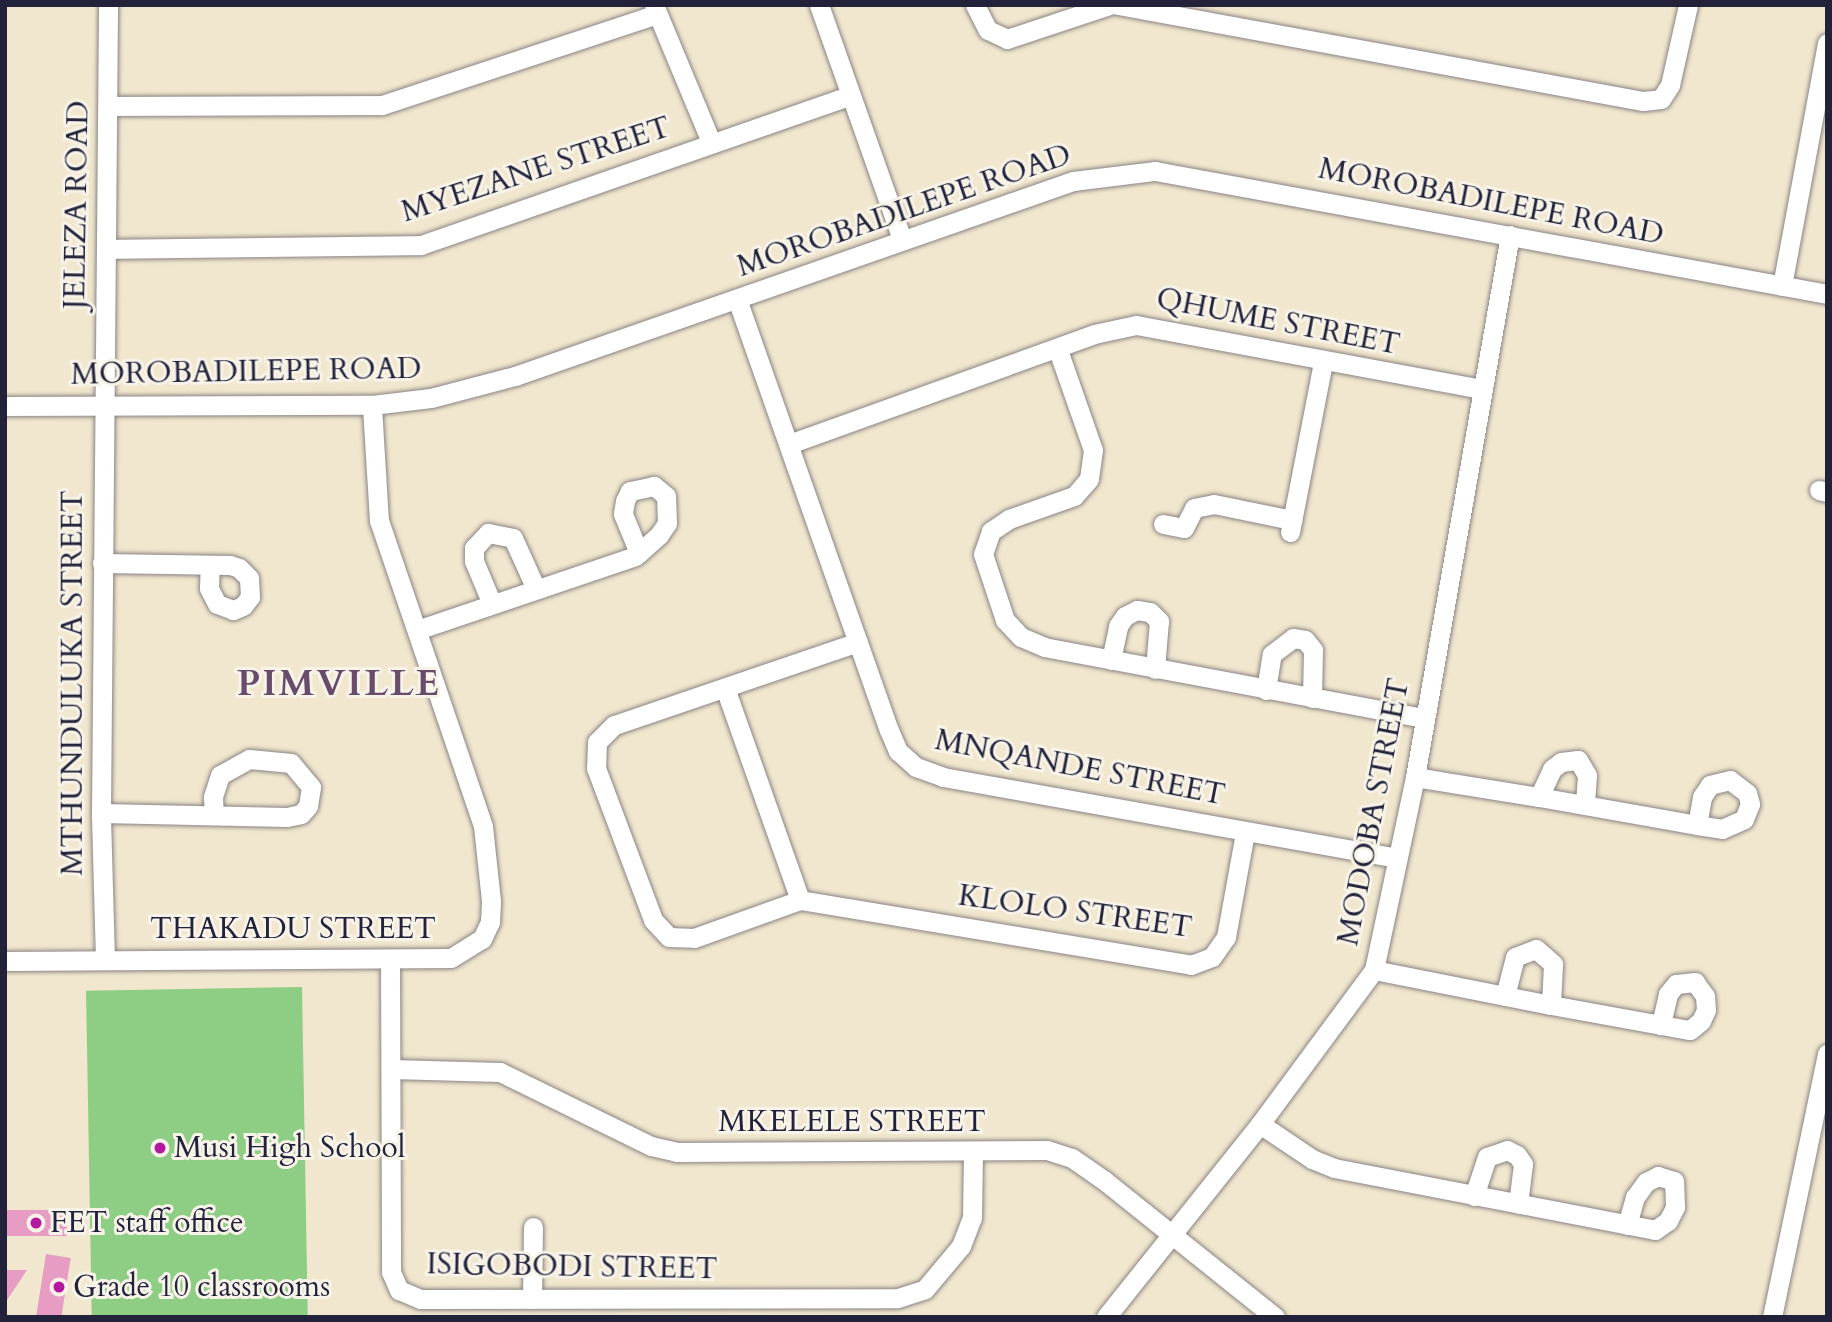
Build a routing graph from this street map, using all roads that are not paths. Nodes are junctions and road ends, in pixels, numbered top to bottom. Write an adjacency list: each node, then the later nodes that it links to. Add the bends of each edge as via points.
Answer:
1 (108, 5): 10 (street, JELEZA ROAD)
2 (819, 5): 9 (street)
3 (975, 5): 4 (street, via 988,30 1007,39)
4 (1110, 5)
5 (1118, 5): 6 (street, via 1643,101 1661,99 1670,85)
6 (1688, 5)
7 (655, 9): 10 (street, via 382,105); 12 (street)
8 (1827, 43): 11 (street)
9 (850, 96): 12 (street, MYEZANE STREET); 14 (street)
10 (109, 107): 15 (street, JELEZA ROAD)
11 (1819, 139): 16 (street)
12 (711, 142): 15 (street, MYEZANE STREET, via 421,245)
13 (1510, 235): 14 (street, MOROBADILEPE ROAD, via 1155,171 1073,181); 16 (street, MOROBADILEPE ROAD); 21 (street, MODOBA STREET)
14 (902, 240): 18 (street, MOROBADILEPE ROAD)
15 (107, 248): 24 (street, JELEZA ROAD)
16 (1782, 286): 17 (street, MOROBADILEPE ROAD)
17 (1827, 295)
18 (737, 299): 22 (street, MOROBADILEPE ROAD, via 478,388); 25 (street, MNQANDE STREET)
19 (1058, 350): 20 (street, QHUME STREET, via 1094,334 1136,325); 25 (street, QHUME STREET); 34 (street, via 1093,450 1089,480 1074,496 1009,519 991,531 983,554 986,573 1005,620 1021,637 1044,647)
20 (1323, 362): 21 (street, QHUME STREET); 26 (street, via 1291,526 1214,504 1194,508 1184,528)
21 (1481, 390): 39 (street, MODOBA STREET)
22 (372, 405): 24 (street, MOROBADILEPE ROAD); 32 (street, THAKADU STREET, via 379,521)
23 (5, 406): 24 (street, MOROBADILEPE ROAD)
24 (103, 407): 28 (street, MTHUNDULUKA STREET)
25 (789, 444): 33 (street, MNQANDE STREET)
26 (1163, 524)
27 (639, 553): 30 (street)
28 (102, 563): 29 (street); 43 (street, MTHUNDULUKA STREET)
29 (210, 565)
30 (536, 589): 31 (street); 31 (street, via 513,538 488,533 474,548 474,561)
31 (492, 604): 32 (street)
32 (417, 630): 50 (street, THAKADU STREET, via 483,825 490,922 482,939 451,958)
33 (858, 642): 36 (street); 46 (street, MNQANDE STREET, via 888,730 898,751 916,766 943,777)
34 (1111, 660): 35 (street); 35 (street, via 1118,626 1125,616 1137,610 1150,612 1159,621)
35 (1155, 669): 37 (street)
36 (725, 688): 48 (street); 48 (street, via 614,725 597,743 596,768 653,920 669,937 694,938)
37 (1266, 690): 38 (street); 38 (street, via 1277,649 1293,638 1305,640 1315,663)
38 (1312, 698): 39 (street)
39 (1423, 718): 40 (street, MODOBA STREET)
40 (1415, 777): 41 (street); 47 (street, MODOBA STREET)
41 (1539, 797): 42 (street); 42 (street, via 1552,769 1570,759 1578,760 1587,775)
42 (1585, 805): 45 (street)
43 (101, 813): 44 (street); 49 (street, MTHUNDULUKA STREET)
44 (214, 814): 44 (street, via 301,814 311,787 291,763 249,759 220,775 213,797)
45 (1698, 825)
46 (1245, 832): 47 (street, MNQANDE STREET); 48 (street, KLOLO STREET, via 1226,937 1212,957 1191,965)
47 (1397, 858): 52 (street, MODOBA STREET)
48 (800, 900)
49 (105, 960): 50 (street, THAKADU STREET); 51 (street, THAKADU STREET)
50 (390, 960): 57 (street, ISIGOBODI STREET)
51 (5, 961)
52 (1374, 970): 53 (street); 58 (street, MODOBA STREET)
53 (1505, 996): 54 (street); 54 (street, via 1515,957 1536,949 1553,964)
54 (1551, 1005): 55 (street)
55 (1661, 1025)
56 (1827, 1054): 68 (street)
57 (390, 1069): 59 (street, MKELELE STREET, via 500,1072 651,1146 676,1152); 65 (street, ISIGOBODI STREET, via 391,1272 399,1290 420,1299)
58 (1260, 1124): 60 (street, via 1312,1159 1334,1168); 64 (street, MODOBA STREET)
59 (973, 1152): 64 (street, MKELELE STREET, via 1047,1150 1072,1158); 65 (street, ISIGOBODI STREET, via 972,1219 961,1246 925,1289 898,1298)
60 (1474, 1196): 61 (street); 61 (street, via 1487,1157 1507,1150 1517,1154 1523,1164)
61 (1518, 1204): 62 (street)
62 (1627, 1225)
63 (533, 1227): 65 (street)
64 (1171, 1231): 66 (street, MODOBA STREET); 67 (street, MKELELE STREET)
65 (532, 1299)
66 (1106, 1317)
67 (1275, 1317)
68 (1772, 1317)

